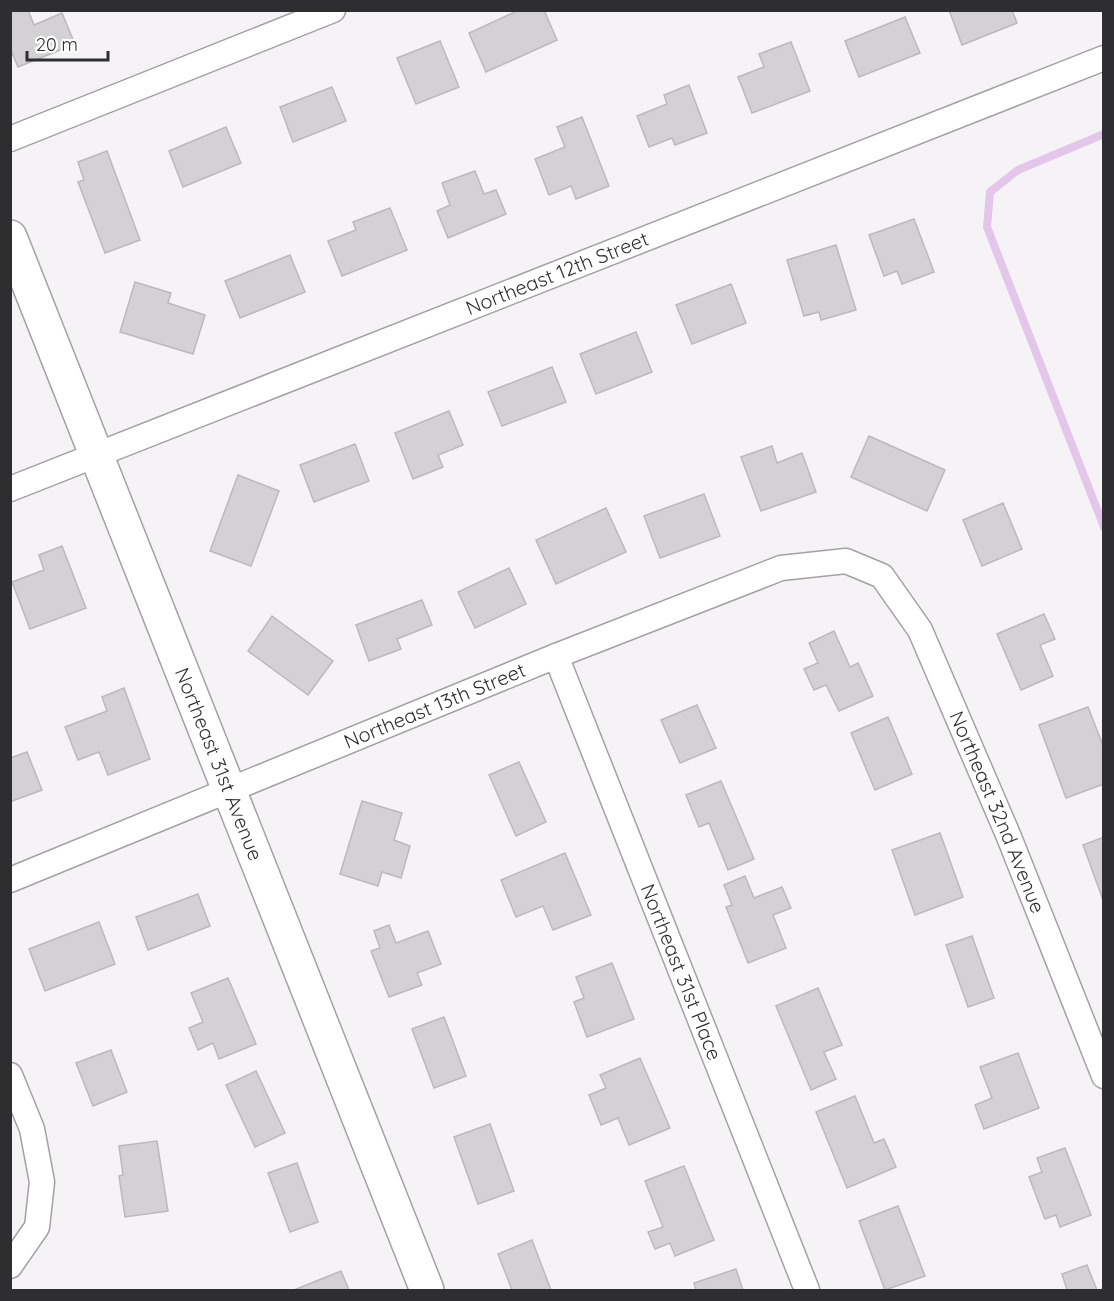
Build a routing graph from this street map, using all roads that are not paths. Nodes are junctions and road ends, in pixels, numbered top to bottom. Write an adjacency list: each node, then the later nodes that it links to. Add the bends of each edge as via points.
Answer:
1 (333, 10): 3 (street)
2 (1104, 58): 5 (street, Northeast 12th Street)
3 (10, 139)
4 (10, 237): 5 (street, Northeast 31st Avenue)
5 (97, 454): 6 (street, Northeast 12th Street); 9 (street, Northeast 31st Avenue)
6 (10, 489)
7 (864, 568): 8 (street, Northeast 13th Street, via 846,561 781,568); 12 (street, Northeast 32nd Avenue, via 882,576 920,630 1009,837)
8 (556, 656): 9 (street, Northeast 13th Street); 15 (street, Northeast 31st Place)
9 (228, 792): 10 (street, Northeast 13th Street); 14 (street, Northeast 31st Avenue)
10 (10, 880)
11 (10, 1075): 13 (street, via 32,1129 42,1182 37,1227)
12 (1104, 1076)
13 (10, 1266)
14 (426, 1290)
15 (807, 1290)

